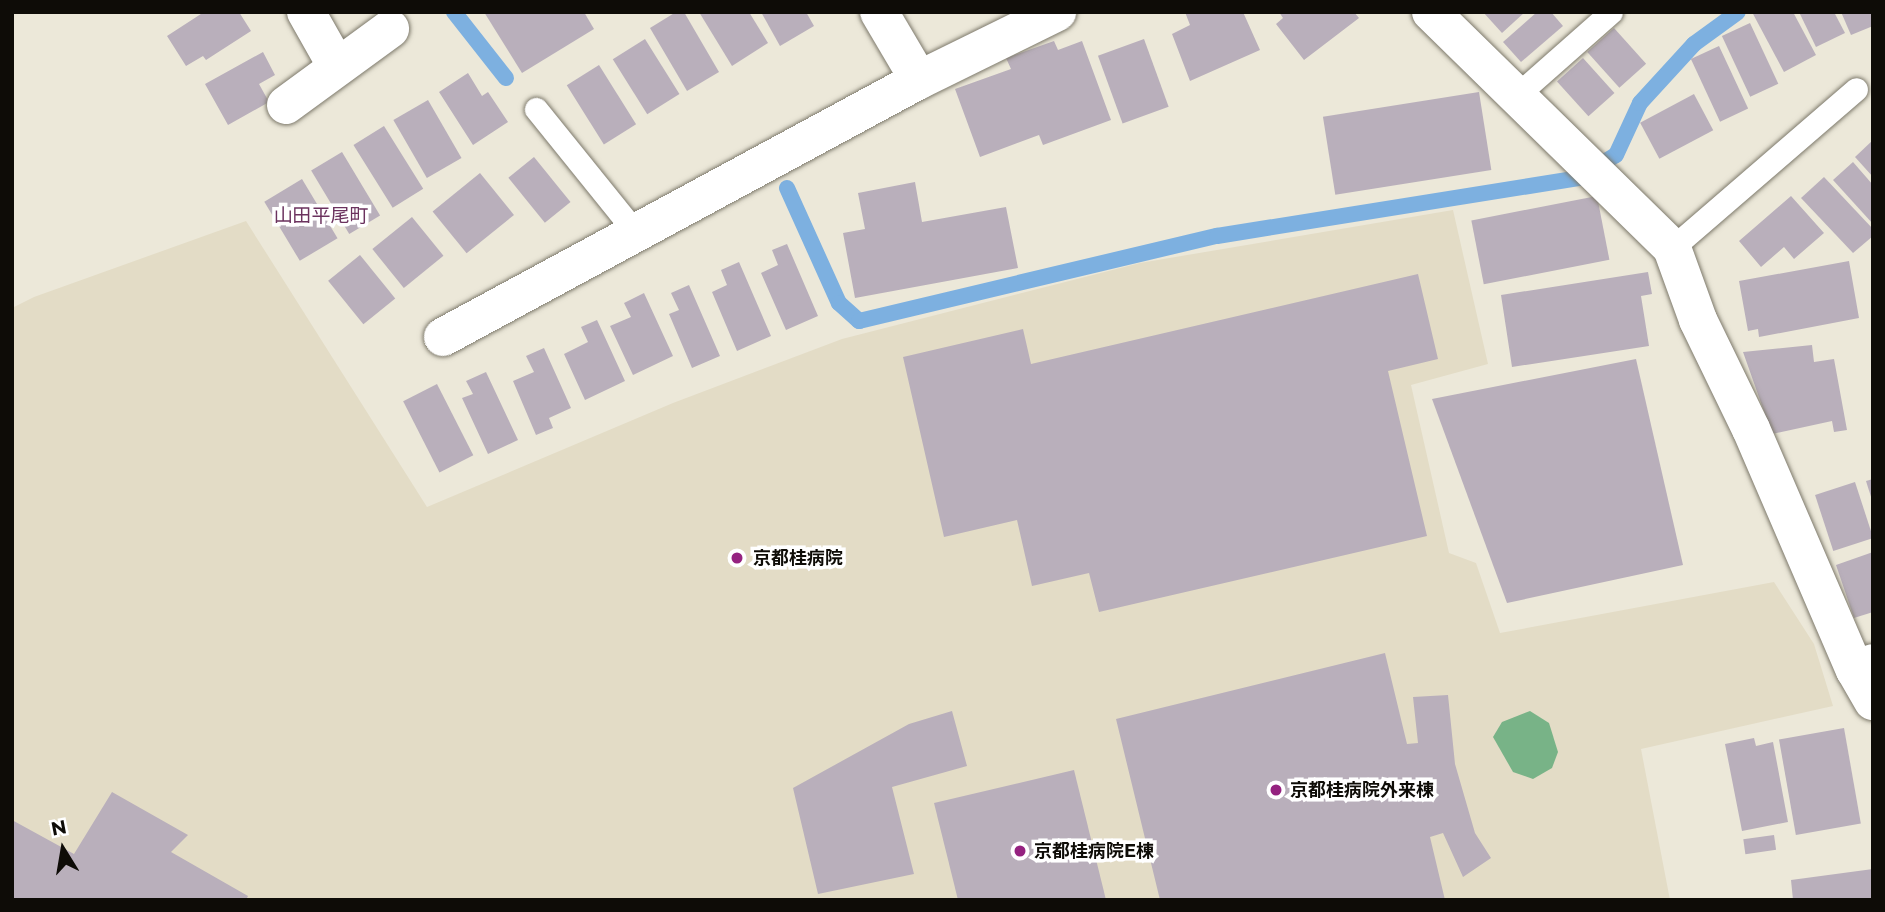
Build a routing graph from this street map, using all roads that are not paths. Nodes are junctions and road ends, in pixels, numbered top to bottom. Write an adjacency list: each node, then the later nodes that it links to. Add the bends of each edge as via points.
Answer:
1 (306, 12): 7 (street)
2 (879, 12): 8 (street)
3 (1057, 12): 8 (street)
4 (1611, 12): 10 (lane)
5 (1443, 16): 10 (street)
6 (390, 29): 7 (street)
7 (336, 65): 11 (street)
8 (919, 80): 13 (street)
9 (1856, 89): 14 (lane)
10 (1517, 95): 14 (street)
11 (286, 105)
12 (536, 109): 13 (lane)
13 (636, 233): 15 (street)
14 (1672, 248): 16 (street, via 1698,320)
15 (443, 337)
16 (1867, 678)

